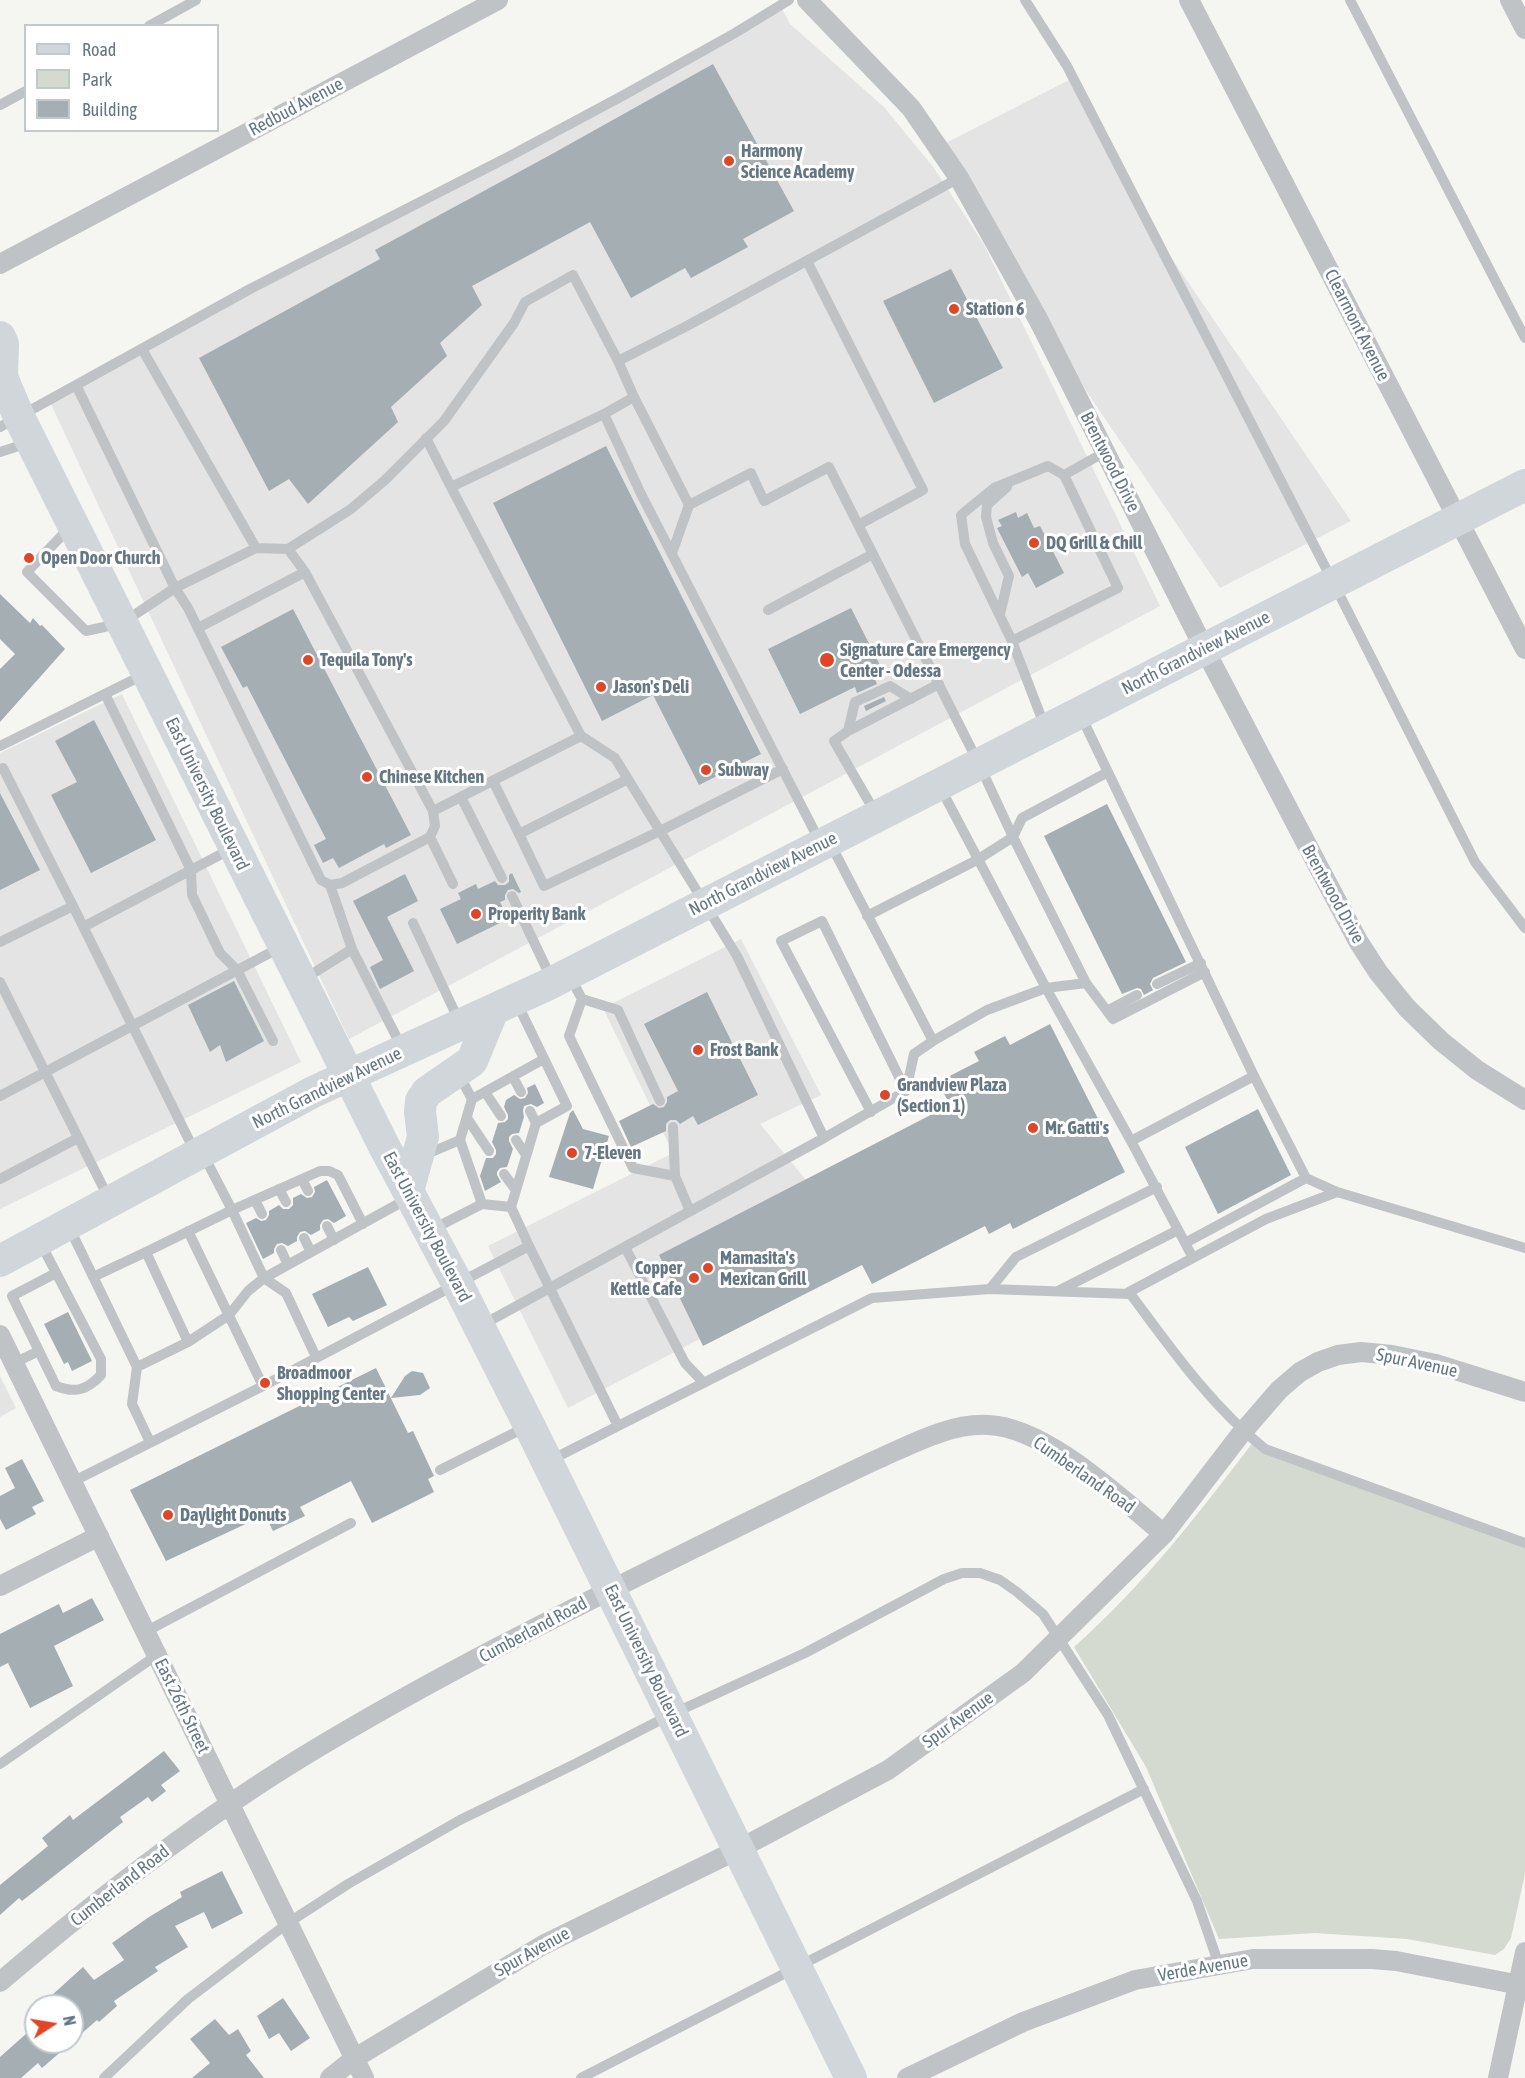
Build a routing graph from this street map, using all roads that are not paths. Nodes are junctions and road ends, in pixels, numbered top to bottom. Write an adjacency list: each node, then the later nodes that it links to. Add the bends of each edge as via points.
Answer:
1 (196, 0): 9 (lane)
2 (498, 0): 15 (street, Redbud Avenue)
3 (789, 0): 18 (lane, via 510,156)
4 (807, 0): 13 (street, Brentwood Drive, via 911,108)
5 (1025, 0): 41 (lane, via 1066,66)
6 (1189, 0): 33 (street, Clearmont Avenue)
7 (1350, 0): 17 (lane)
8 (1510, 0): 10 (street)
9 (153, 24)
10 (1525, 29)
11 (24, 92): 12 (lane)
12 (0, 105)
13 (959, 178): 14 (lane); 27 (street, Brentwood Drive)
14 (807, 261): 19 (lane); 35 (lane, via 923,490)
15 (0, 264)
16 (0, 337): 20 (main road, East University Boulevard)
17 (1525, 338)
18 (142, 349): 21 (lane); 36 (lane)
19 (618, 361): 22 (lane); 25 (lane, via 573,275 525,302 444,421)
20 (1, 376): 24 (main road, East University Boulevard)
21 (76, 385): 24 (lane); 42 (lane)
22 (634, 397): 23 (lane); 32 (lane)
23 (604, 414): 31 (lane); 38 (lane)
24 (17, 429): 26 (lane); 34 (main road, East University Boulevard)
25 (426, 438): 31 (lane); 37 (lane, via 351,509)
26 (0, 452)
27 (1105, 452): 28 (lane); 48 (street, Brentwood Drive)
28 (1064, 475): 29 (lane, via 1048,466); 47 (lane, via 1118,588)
29 (1017, 478): 44 (lane, via 987,505 993,543 1009,576); 44 (lane, via 994,488 961,515 965,544)
30 (1525, 485): 33 (main road, North Grandview Avenue)
31 (451, 487): 57 (lane)
32 (689, 505): 35 (lane, via 752,473 764,501 829,467); 38 (lane)
33 (1458, 519): 41 (main road, North Grandview Avenue); 49 (street, Clearmont Avenue)
34 (72, 525): 45 (main road, East University Boulevard); 45 (lane, via 27,572 86,631)
35 (858, 525): 39 (lane)
36 (256, 548): 37 (lane); 42 (lane)
37 (288, 549): 40 (lane)
38 (672, 553): 61 (lane)
39 (873, 554): 43 (lane); 51 (lane)
40 (305, 572): 46 (lane); 67 (lane)
41 (1333, 582): 48 (main road, North Grandview Avenue); 86 (lane, via 1475,862)
42 (175, 588): 45 (lane); 46 (lane)
43 (768, 610)
44 (1000, 614): 47 (lane)
45 (122, 623): 50 (main road, East University Boulevard)
46 (198, 628): 79 (lane, via 321,880)
47 (1012, 641): 55 (lane)
48 (1204, 648): 54 (main road, North Grandview Avenue); 117 (street, Brentwood Drive, via 1378,972 1441,1041 1477,1070)
49 (1525, 649)
50 (147, 672): 52 (lane); 74 (main road, East University Boulevard)
51 (939, 684): 53 (lane); 59 (lane)
52 (105, 694): 58 (lane); 76 (lane)
53 (911, 699): 56 (lane); 56 (lane, via 890,686 855,702)
54 (1080, 713): 55 (main road, North Grandview Avenue); 62 (lane)
55 (1046, 729): 59 (main road, North Grandview Avenue)
56 (848, 731): 68 (lane, via 834,741)
57 (581, 736): 63 (lane, via 615,758); 64 (lane)
58 (0, 746)
59 (979, 764): 65 (main road, North Grandview Avenue); 72 (lane)
60 (3, 768): 82 (lane)
61 (783, 769): 69 (lane); 73 (lane)
62 (1108, 772): 72 (lane, via 1022,818); 90 (lane)
63 (628, 779): 69 (lane); 70 (lane)
64 (493, 781): 66 (lane); 70 (lane)
65 (938, 784): 68 (main road, North Grandview Avenue); 75 (lane)
66 (461, 797): 67 (lane); 77 (lane)
67 (433, 811): 71 (lane, via 435,826)
68 (877, 816): 73 (main road, North Grandview Avenue)
69 (660, 831): 70 (lane, via 544,886); 81 (lane)
70 (519, 834)
71 (430, 837): 78 (lane); 79 (lane, via 342,884)
72 (1013, 837): 75 (lane); 94 (lane)
73 (825, 842): 81 (main road, North Grandview Avenue); 83 (lane)
74 (234, 847): 76 (lane); 88 (main road, East University Boulevard)
75 (977, 860): 83 (lane); 97 (lane)
76 (191, 870): 85 (lane); 91 (lane, via 192,896 220,953)
77 (502, 878)
78 (453, 884)
79 (330, 885): 89 (lane)
80 (512, 896): 96 (lane)
81 (704, 904): 96 (main road, North Grandview Avenue); 126 (lane, via 737,956)
82 (74, 906): 85 (lane); 87 (lane)
83 (867, 916): 104 (lane)
84 (413, 923): 102 (lane)
85 (85, 926): 101 (lane)
86 (1525, 928)
87 (0, 942)
88 (283, 946): 91 (lane); 92 (main road, East University Boulevard)
89 (352, 949): 92 (lane); 105 (lane)
90 (1203, 968): 95 (lane); 100 (lane, via 1113,1019); 110 (lane)
91 (237, 970): 101 (lane); 103 (lane)
92 (301, 981): 109 (main road, East University Boulevard)
93 (0, 982): 108 (lane)
94 (1086, 983): 97 (lane); 100 (lane)
95 (1157, 984)
96 (568, 985): 99 (main road, North Grandview Avenue); 118 (lane, via 618,1010); 135 (lane, via 569,1036 633,1168)
97 (1046, 988): 104 (lane, via 987,1010); 129 (lane)
98 (1137, 995): 100 (lane)
99 (504, 1005): 102 (main road, North Grandview Avenue); 106 (lane); 107 (main road, via 472,1061)
100 (1107, 1011)
101 (132, 1024): 108 (lane); 131 (lane)
102 (460, 1024): 105 (main road, North Grandview Avenue)
103 (273, 1041)
104 (933, 1041): 112 (lane, via 914,1054)
105 (403, 1050): 109 (main road, North Grandview Avenue)
106 (544, 1059): 111 (lane); 123 (lane, via 567,1107)
107 (457, 1071): 116 (lane); 133 (main road, via 427,1092 422,1101 423,1137)
108 (45, 1072): 115 (lane); 125 (lane)
109 (348, 1075): 131 (main road, North Grandview Avenue); 144 (main road, East University Boulevard)
110 (1254, 1076): 129 (lane); 136 (lane)
111 (513, 1077): 113 (lane); 114 (lane)
112 (906, 1091): 120 (lane); 120 (lane, via 822,921 782,941)
113 (485, 1092): 116 (lane); 121 (lane)
114 (521, 1092)
115 (0, 1095)
116 (472, 1099): 122 (lane)
117 (1525, 1100)
118 (660, 1101)
119 (530, 1111): 123 (lane)
120 (871, 1112): 126 (lane)
121 (501, 1116)
122 (467, 1118): 127 (lane); 130 (lane)
123 (536, 1123): 132 (lane)
124 (674, 1127): 135 (lane)
125 (78, 1138): 137 (lane); 146 (lane)
126 (824, 1138): 151 (lane)
127 (460, 1140): 133 (lane); 148 (lane)
128 (516, 1140): 132 (lane)
129 (1131, 1141): 139 (lane)
130 (489, 1151)
131 (198, 1153): 146 (main road, North Grandview Avenue); 150 (lane)
132 (526, 1155): 141 (lane)
133 (417, 1158): 144 (main road)
134 (504, 1174): 141 (lane)
135 (675, 1176): 151 (lane)
136 (1306, 1178): 143 (lane); 162 (lane)
137 (0, 1179)
138 (302, 1179): 140 (lane); 142 (lane); 154 (lane, via 320,1171 338,1175)
139 (1157, 1187): 156 (lane); 177 (lane, via 1016,1257)
140 (279, 1189): 145 (lane); 147 (lane)
141 (515, 1189): 149 (lane)
142 (308, 1191)
143 (1337, 1192): 165 (lane); 169 (lane, via 1266,1219)
144 (409, 1194): 154 (lane); 158 (main road, East University Boulevard)
145 (255, 1200): 150 (lane); 152 (lane)
146 (110, 1201): 153 (main road, North Grandview Avenue)
147 (286, 1202)
148 (482, 1204): 149 (lane); 158 (lane)
149 (511, 1207): 163 (lane)
150 (232, 1210): 157 (lane); 174 (lane)
151 (690, 1211): 164 (lane)
152 (262, 1214)
153 (68, 1224): 160 (main road, North Grandview Avenue); 173 (lane)
154 (363, 1224): 161 (lane)
155 (327, 1226): 161 (lane)
156 (1178, 1230): 162 (lane); 178 (lane)
157 (188, 1231): 167 (lane); 180 (lane)
158 (430, 1231): 175 (main road, East University Boulevard)
159 (304, 1238): 168 (lane)
160 (39, 1240): 170 (main road, North Grandview Avenue); 172 (lane)
161 (334, 1240): 168 (lane)
162 (1185, 1243): 169 (lane)
163 (529, 1246): 175 (lane); 176 (lane)
164 (625, 1247): 176 (lane); 188 (lane, via 685,1363)
165 (1525, 1248)
166 (281, 1250): 171 (lane)
167 (146, 1252): 173 (lane); 183 (lane)
168 (311, 1252): 171 (lane)
169 (1193, 1258): 179 (lane)
170 (0, 1261)
171 (288, 1264): 174 (lane)
172 (56, 1273): 184 (lane, via 12,1296); 184 (lane, via 102,1359 102,1375 91,1386 66,1390 56,1386)
173 (93, 1277): 187 (lane)
174 (264, 1278): 180 (lane); 185 (lane, via 286,1293)
175 (458, 1285): 181 (main road, East University Boulevard); 185 (lane)
176 (550, 1287): 181 (lane); 192 (lane)
177 (990, 1289): 178 (lane); 188 (lane, via 872,1298)
178 (1055, 1292): 179 (lane)
179 (1130, 1294): 193 (lane)
180 (229, 1315): 183 (lane); 189 (lane)
181 (479, 1326): 191 (main road, East University Boulevard)
182 (0, 1335): 186 (street, East 26th Street)
183 (188, 1342): 187 (lane)
184 (39, 1351): 186 (lane)
185 (316, 1357): 189 (lane)
186 (14, 1363): 197 (street, East 26th Street)
187 (136, 1367): 194 (lane, via 132,1404)
188 (704, 1383): 192 (lane)
189 (263, 1386): 194 (lane)
190 (1525, 1392): 193 (street, Spur Avenue, via 1392,1354 1338,1355 1300,1372)
191 (529, 1425): 195 (main road, East University Boulevard); 196 (lane)
192 (618, 1426): 195 (lane)
193 (1242, 1432): 199 (street, Spur Avenue); 201 (lane, via 1265,1449)
194 (150, 1442): 197 (lane)
195 (547, 1462): 203 (main road, East University Boulevard)
196 (440, 1470)
197 (72, 1482): 200 (street, East 26th Street)
198 (351, 1523): 204 (lane)
199 (1164, 1534): 203 (street, Cumberland Road, via 1105,1486 1041,1442 1007,1428 976,1425 897,1450); 205 (street, Spur Avenue)
200 (99, 1536): 202 (street); 204 (street, East 26th Street)
201 (1525, 1543)
202 (0, 1586)
203 (611, 1589): 207 (main road, East University Boulevard); 210 (street, Cumberland Road, via 400,1700)
204 (145, 1632): 206 (street, East 26th Street)
205 (1058, 1639): 207 (lane, via 1043,1614 1000,1580 980,1573 962,1573 805,1653); 209 (lane, via 1108,1715); 211 (street, Spur Avenue, via 1023,1673 888,1770)
206 (157, 1655): 208 (lane); 210 (street, East 26th Street)
207 (672, 1714): 211 (main road, East University Boulevard); 212 (lane, via 459,1820)
208 (0, 1764)
209 (1144, 1789): 214 (lane, via 1197,1901); 215 (lane)
210 (230, 1804): 212 (street, East 26th Street); 216 (street, Cumberland Road, via 148,1863)
211 (739, 1849): 215 (main road, East University Boulevard); 218 (street, Spur Avenue, via 543,1945)
212 (288, 1923): 218 (street, East 26th Street); 219 (lane, via 188,1999)
213 (1525, 1953): 217 (street)
214 (1220, 1965): 217 (street, Verde Avenue, via 1253,1959 1372,1959); 224 (street, Verde Avenue, via 1135,1980 1023,2022)
215 (798, 1968): 222 (lane); 223 (main road, East University Boulevard)
216 (0, 1982)
217 (1522, 1985): 225 (street)
218 (355, 2058): 220 (street, Spur Avenue); 221 (street, East 26th Street)
219 (104, 2078)
220 (330, 2078)
221 (364, 2078)
222 (581, 2078)
223 (851, 2078)
224 (907, 2078)
225 (1498, 2078)

